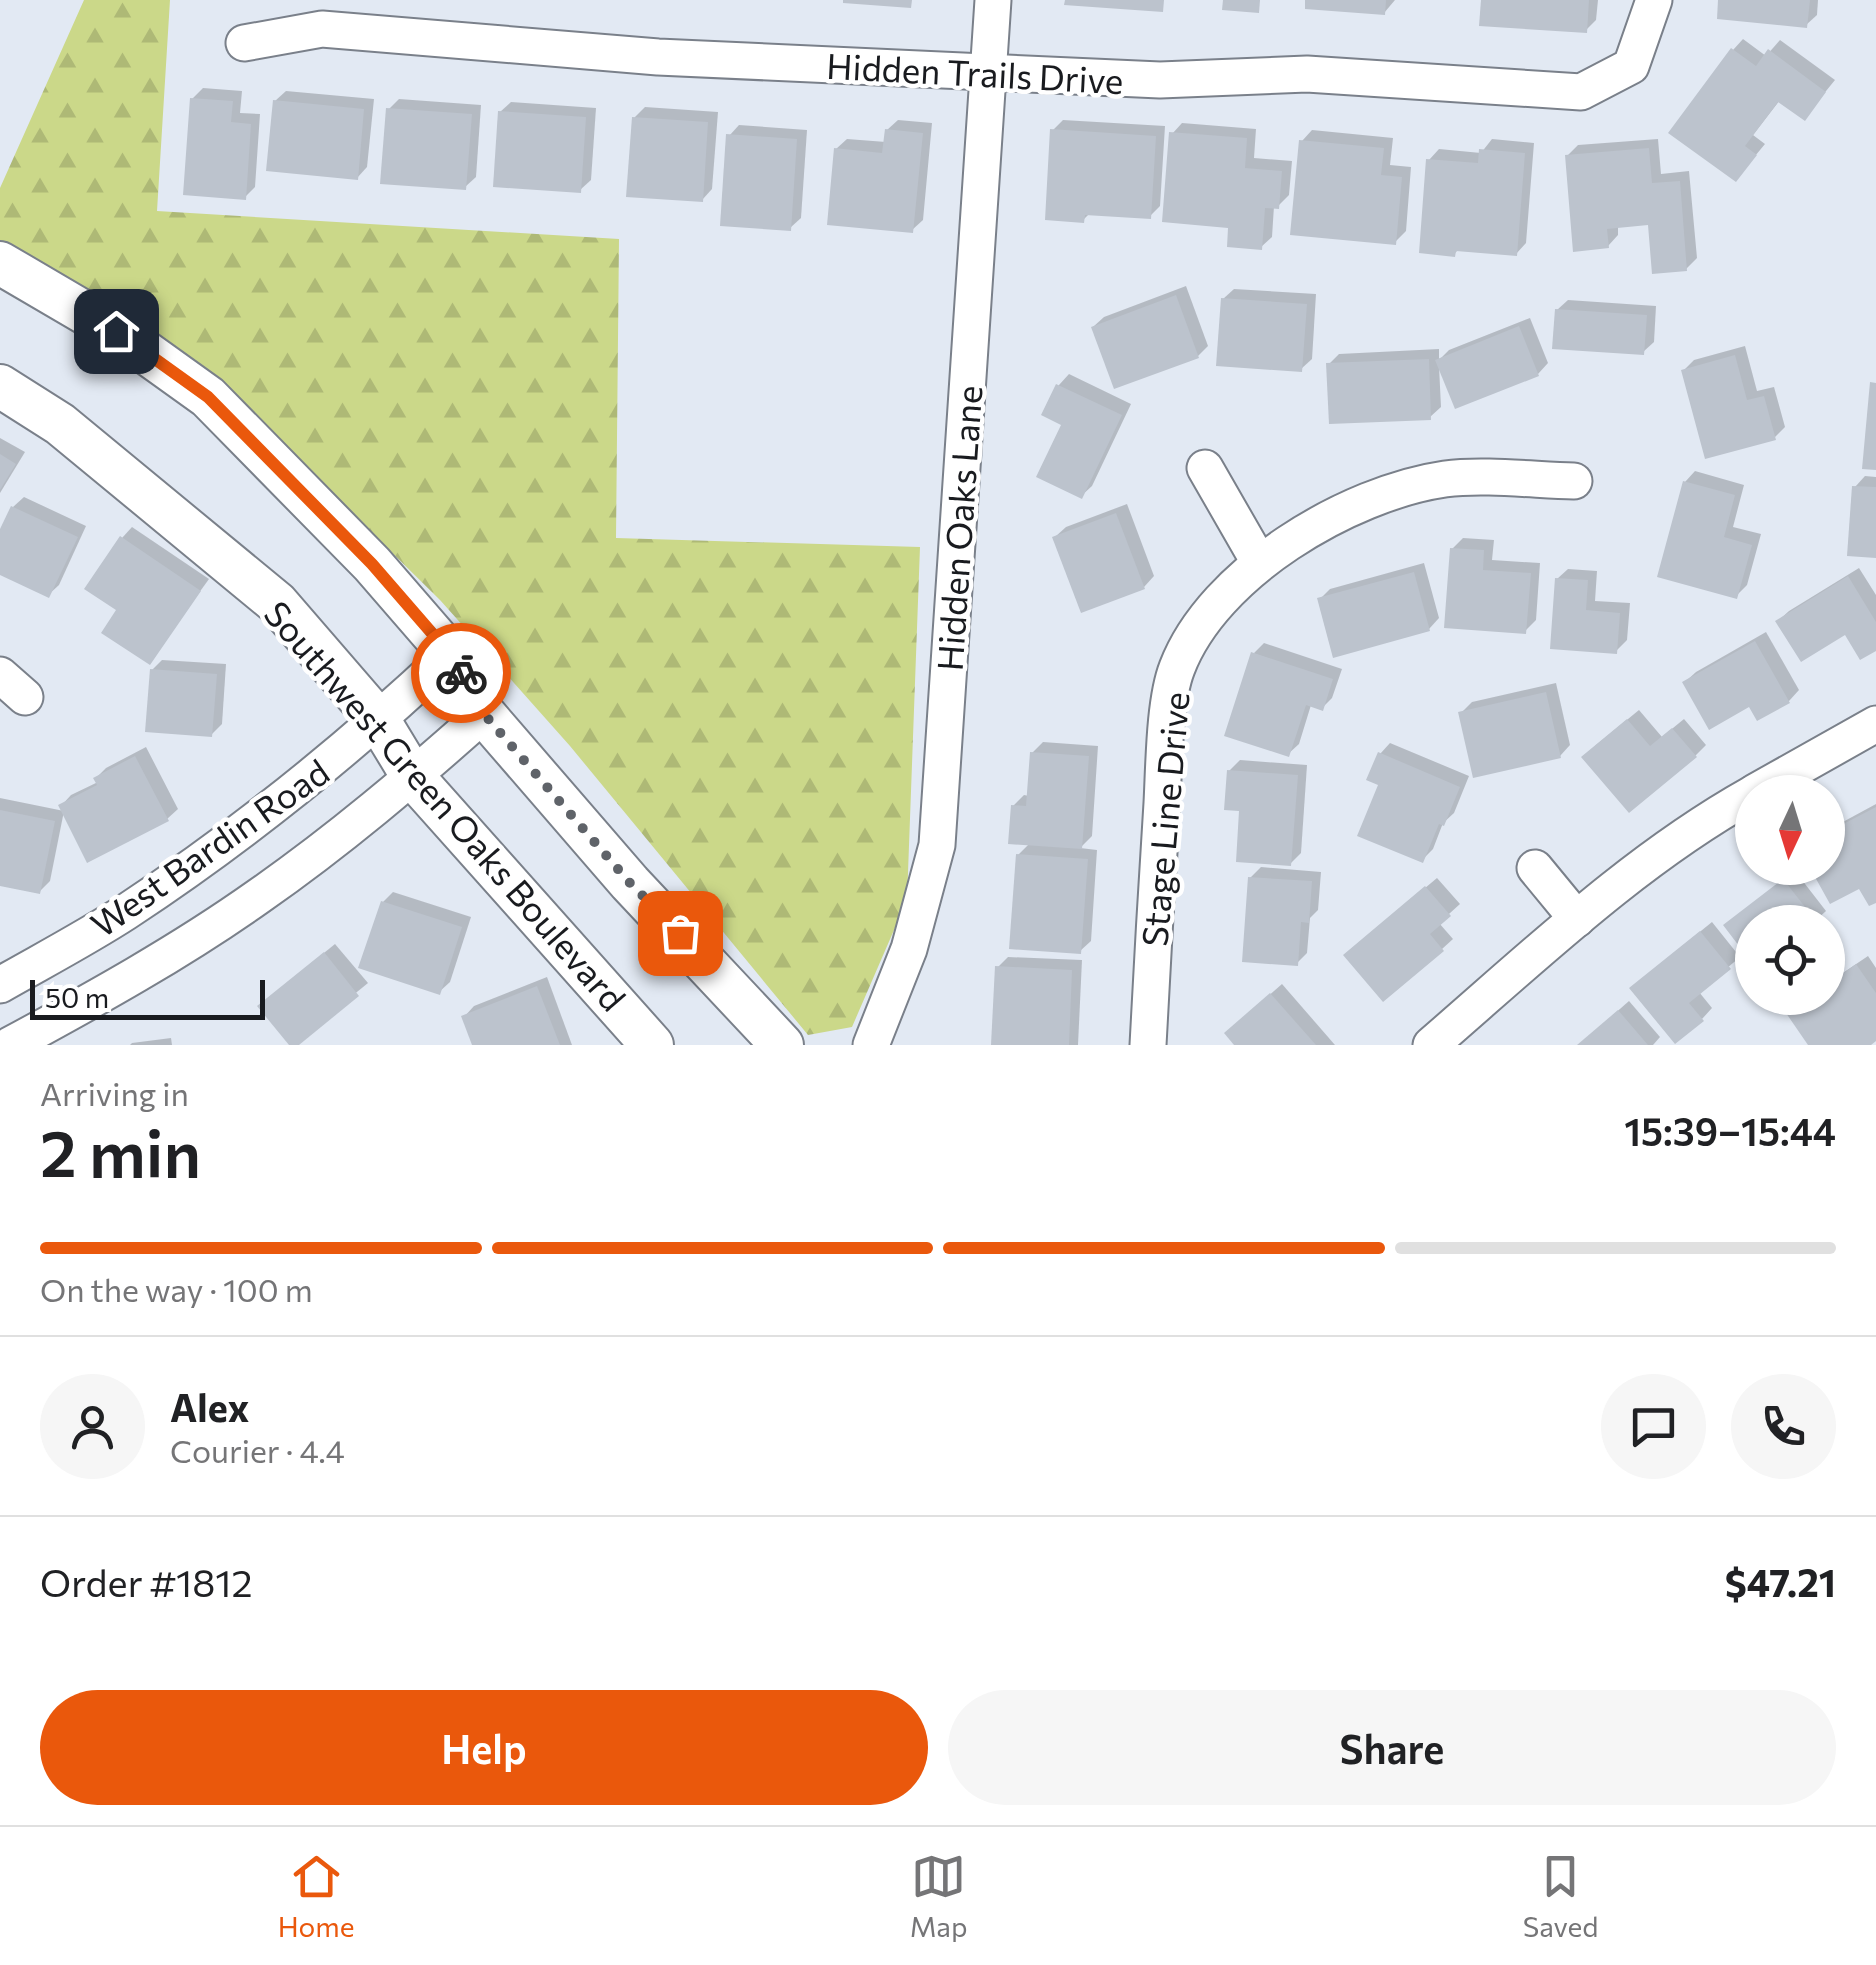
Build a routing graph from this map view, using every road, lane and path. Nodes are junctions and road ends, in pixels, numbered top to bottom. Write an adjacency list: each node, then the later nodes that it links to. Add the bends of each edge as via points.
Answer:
1 (993, 0): 5 (street, Hidden Oaks Lane)
2 (1654, 0): 5 (street, Hidden Trails Drive, via 1631,66 1580,92 1307,74 1160,80)
3 (323, 15): 4 (street, Hidden Trails Drive); 5 (street, Hidden Trails Drive, via 658,58)
4 (244, 43)
5 (988, 72): 24 (street, Hidden Oaks Lane, via 936,844 910,949)
6 (0, 263): 11 (main road, via 116,331 208,397)
7 (0, 386): 13 (main road, Southwest Green Oaks Boulevard, via 60,424 277,603)
8 (1205, 468): 10 (street)
9 (1574, 481): 10 (street, Stage Line Drive, via 1446,479 1376,498)
10 (1259, 562): 25 (street, Stage Line Drive, via 1216,601 1177,668 1166,738)
11 (450, 654): 12 (main road); 13 (street, West Bardin Road)
12 (484, 714): 16 (street, West Bardin Road); 23 (main road)
13 (379, 721): 16 (main road, Southwest Green Oaks Boulevard); 20 (street, West Bardin Road, via 204,858)
14 (1876, 724): 15 (street)
15 (1786, 775)
16 (413, 777): 21 (street, West Bardin Road, via 259,896 133,978); 22 (main road, Southwest Green Oaks Boulevard)
17 (1735, 803): 19 (street)
18 (1535, 868): 19 (street)
19 (1577, 918): 26 (street)
20 (0, 985)
21 (10, 1045)
22 (652, 1045)
23 (782, 1045)
24 (871, 1045)
25 (1148, 1045)
26 (1431, 1045)

